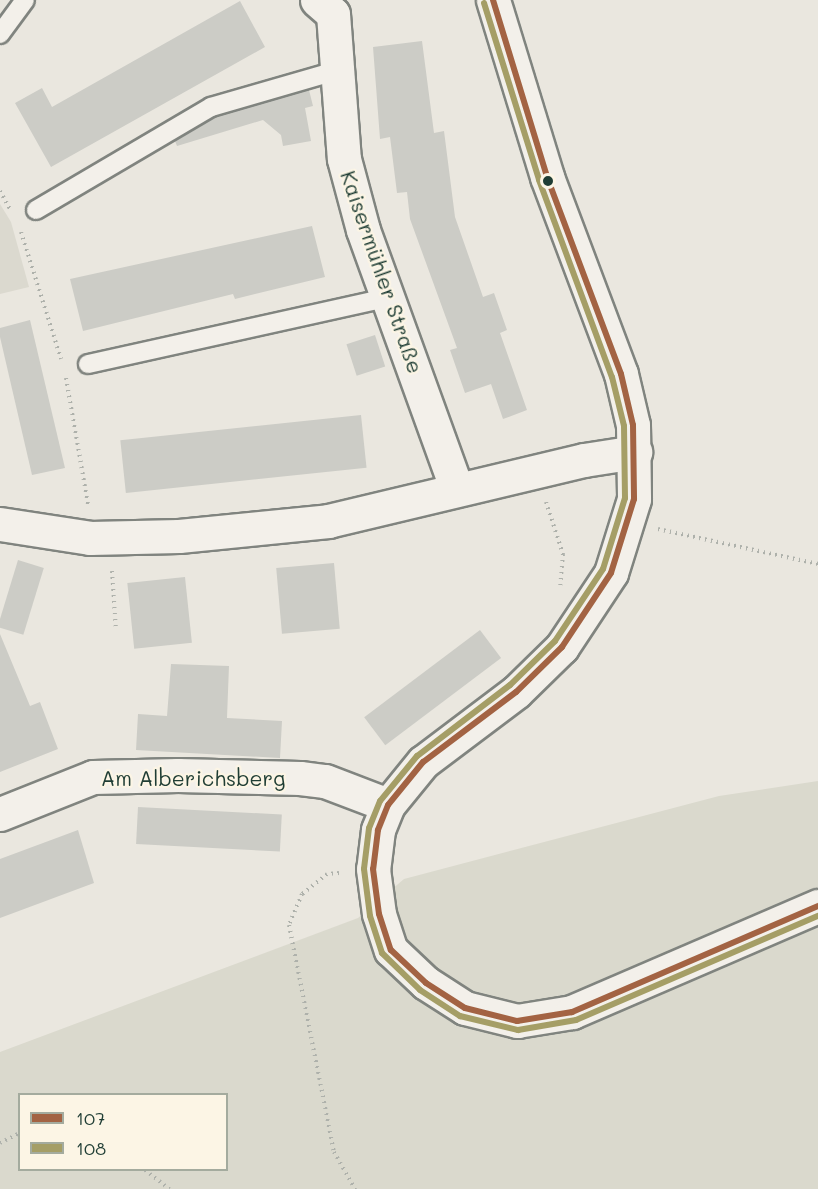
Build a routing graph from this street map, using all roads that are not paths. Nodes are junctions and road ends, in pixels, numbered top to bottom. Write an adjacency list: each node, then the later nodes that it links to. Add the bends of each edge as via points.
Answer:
1 (25, 0): 4 (lane)
2 (493, 0): 9 (street, via 547,177 615,356)
3 (336, 4): 5 (street, Kaisermühler Straße)
4 (0, 34)
5 (336, 71): 6 (lane, via 211,107); 7 (street, Kaisermühler Straße, via 344,159 363,230)
6 (36, 210)
7 (390, 297): 8 (lane); 10 (street, Kaisermühler Straße)
8 (88, 364)
9 (635, 452): 10 (street); 12 (street, via 629,522 603,588 562,647 516,692 423,762)
10 (457, 489): 11 (street, via 328,520 179,536 100,538)
11 (0, 524)
12 (388, 805): 13 (street, Am Alberichsberg, via 325,781 300,778 93,777); 14 (street, via 378,830 373,869 379,914 391,950 426,983 465,1008 517,1021 573,1012)
13 (0, 814)
14 (818, 906)

